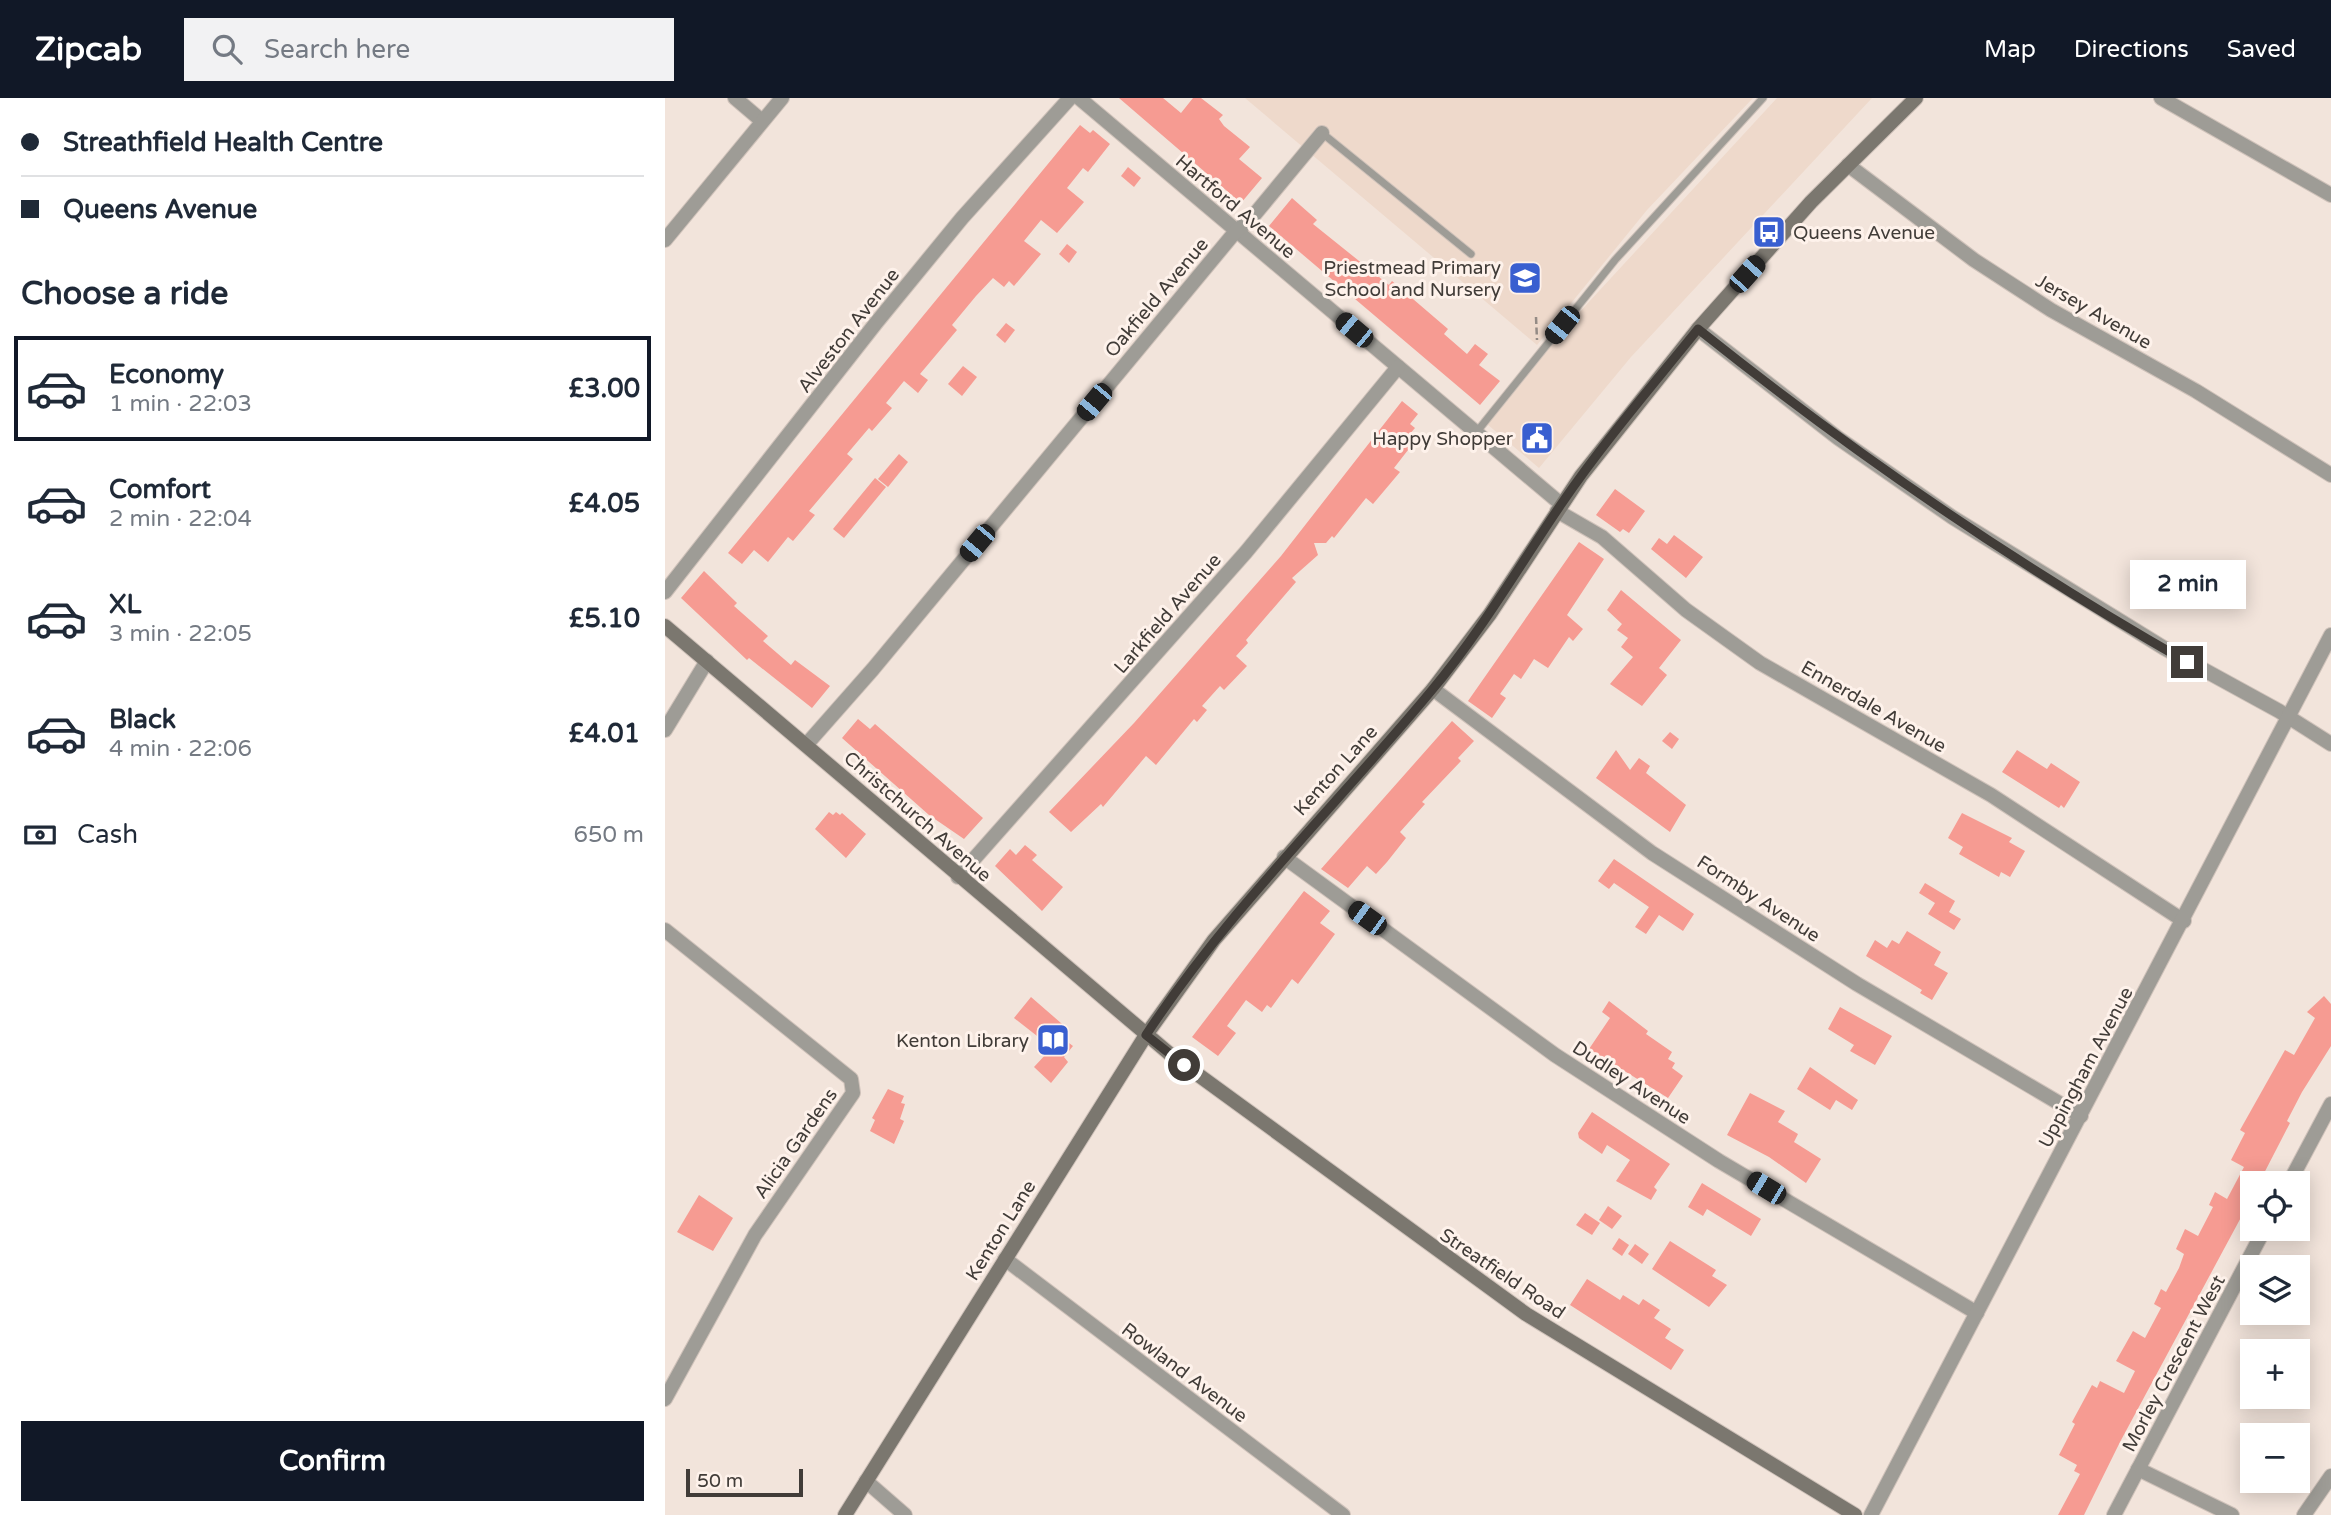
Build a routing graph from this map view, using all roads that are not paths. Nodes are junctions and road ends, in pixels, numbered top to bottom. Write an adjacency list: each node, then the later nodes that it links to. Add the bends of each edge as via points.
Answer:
1 (735, 98): 8 (street)
2 (782, 98): 8 (street)
3 (1070, 98): 20 (street, Alveston Avenue, via 911,281)
4 (1079, 98): 12 (street, Hartford Avenue)
5 (1763, 98): 17 (lane, via 1624,250)
6 (1916, 98): 10 (street, Kenton Lane)
7 (2161, 98): 11 (street)
8 (762, 121): 13 (street)
9 (1322, 133): 12 (street, Oakfield Avenue); 14 (lane)
10 (1848, 165): 15 (street, Kenton Lane); 18 (street, Jersey Avenue, via 1974,260 2050,310 2196,391)
11 (2331, 195)
12 (1236, 231): 16 (street, Hartford Avenue); 28 (street, Oakfield Avenue)
13 (665, 240)
14 (1471, 254)
15 (1698, 329): 19 (street, Kenton Lane); 25 (street, via 1838,438 1951,517)
16 (1398, 367): 17 (street, Hartford Avenue); 30 (street, Larkfield Avenue, via 1246,552)
17 (1475, 434): 19 (street, Hartford Avenue)
18 (2331, 475)
19 (1559, 508): 24 (street, Kenton Lane, via 1490,614); 31 (street, Ennerdale Avenue, via 1760,663 1991,795)
20 (665, 592)
21 (665, 626): 23 (street, Christchurch Avenue)
22 (2331, 635): 25 (street, Uppingham Avenue)
23 (707, 662): 26 (street); 28 (street, Christchurch Avenue)
24 (1433, 690): 29 (street, Kenton Lane); 35 (street, Formby Avenue, via 1652,853 1857,984)
25 (2288, 719): 27 (street); 31 (street, Uppingham Avenue)
26 (665, 730)
27 (2331, 744)
28 (806, 745): 30 (street, Christchurch Avenue)
29 (1284, 857): 33 (street, Kenton Lane, via 1214,940); 39 (street, Dudley Avenue, via 1555,1055 1719,1161)
30 (958, 877): 33 (street, Christchurch Avenue)
31 (2184, 921): 35 (street, Uppingham Avenue)
32 (665, 930): 40 (street, Alicia Gardens, via 851,1079 853,1093 755,1235)
33 (1146, 1035): 38 (street, Kenton Lane); 47 (street, Streatfield Road, via 1526,1314)
34 (2331, 1104): 36 (street)
35 (2081, 1116): 39 (street, Uppingham Avenue)
36 (2296, 1171)
37 (2259, 1241): 41 (street, Morley Crescent West)
38 (1005, 1259): 43 (street, Kenton Lane); 46 (street, Rowland Avenue)
39 (1977, 1313): 48 (street, Uppingham Avenue)
40 (665, 1399)
41 (2139, 1469): 49 (street, Morley Crescent West); 50 (street)
42 (2331, 1476): 51 (street)
43 (866, 1482): 44 (street, Kenton Lane); 45 (street)
44 (845, 1515)
45 (905, 1515)
46 (1343, 1515)
47 (1855, 1515)
48 (1871, 1515)
49 (2115, 1515)
50 (2232, 1515)
51 (2304, 1515)

